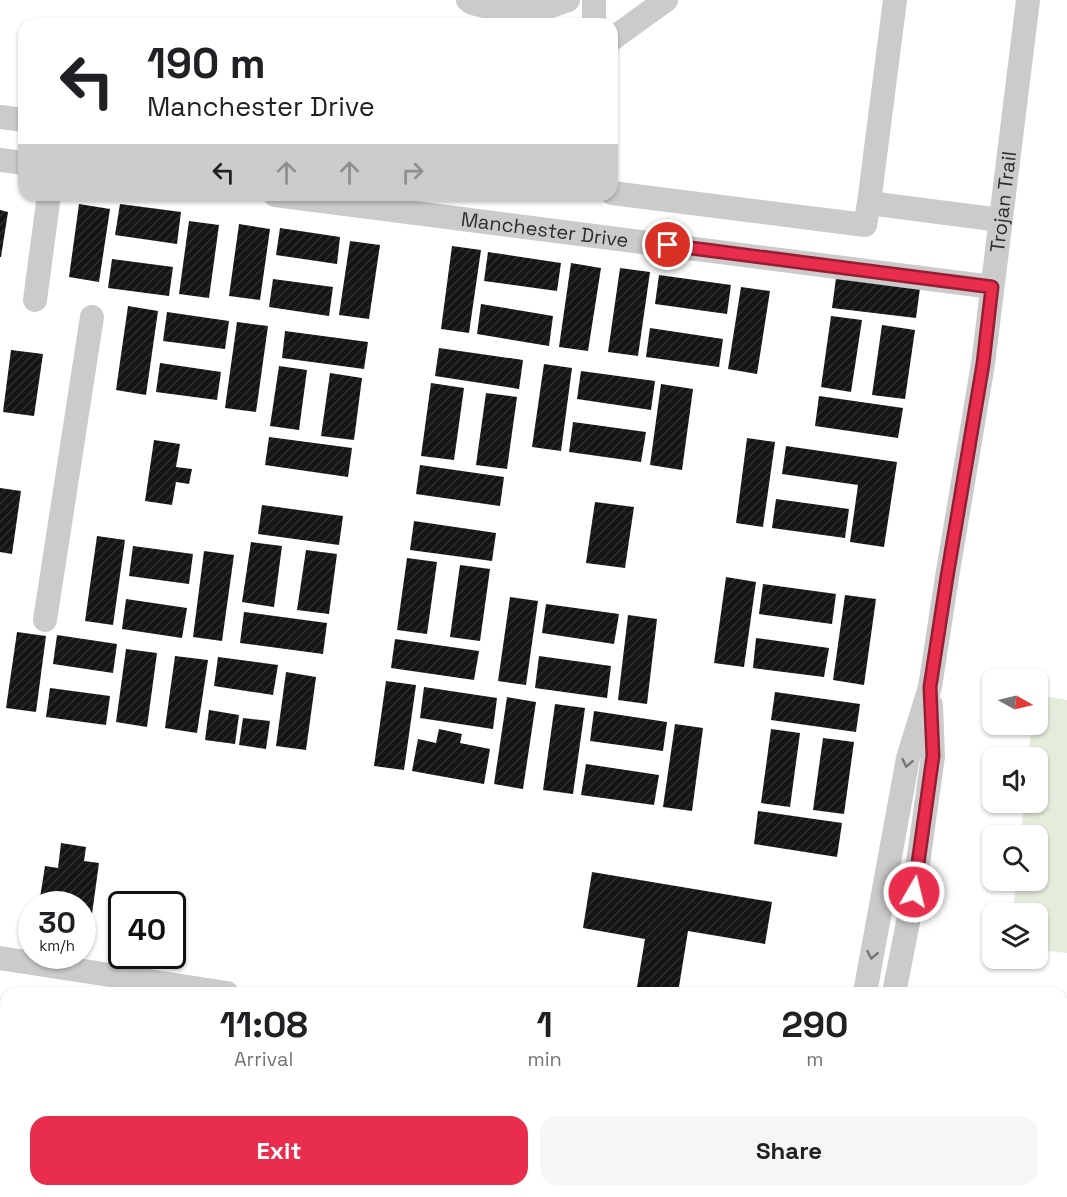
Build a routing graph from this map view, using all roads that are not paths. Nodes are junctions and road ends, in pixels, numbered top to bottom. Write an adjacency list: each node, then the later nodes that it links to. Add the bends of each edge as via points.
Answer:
1 (468, 0): 2 (street, via 507,11 540,10)
2 (568, 0)
3 (594, 0): 7 (street)
4 (666, 0): 8 (street)
5 (895, 0): 16 (street)
6 (1028, 0): 17 (street, Trojan Trail)
7 (594, 18)
8 (618, 35)
9 (0, 117): 10 (street)
10 (18, 119)
11 (0, 160): 12 (street)
12 (18, 162)
13 (618, 195): 16 (street, via 865,225)
14 (48, 201): 19 (street)
15 (322, 201): 18 (street, Manchester Drive)
16 (869, 203): 17 (street)
17 (1000, 220): 18 (street, Trojan Trail)
18 (992, 287): 22 (street, Trojan Trail)
19 (35, 300)
20 (92, 316): 21 (street)
21 (45, 620)
22 (930, 687): 25 (street, Trojan Trail, one-way to 25, via 908,758); 26 (street, Trojan Trail, via 933,756 914,892)
23 (0, 958): 24 (street)
24 (187, 987)
25 (866, 987)
26 (895, 987)

